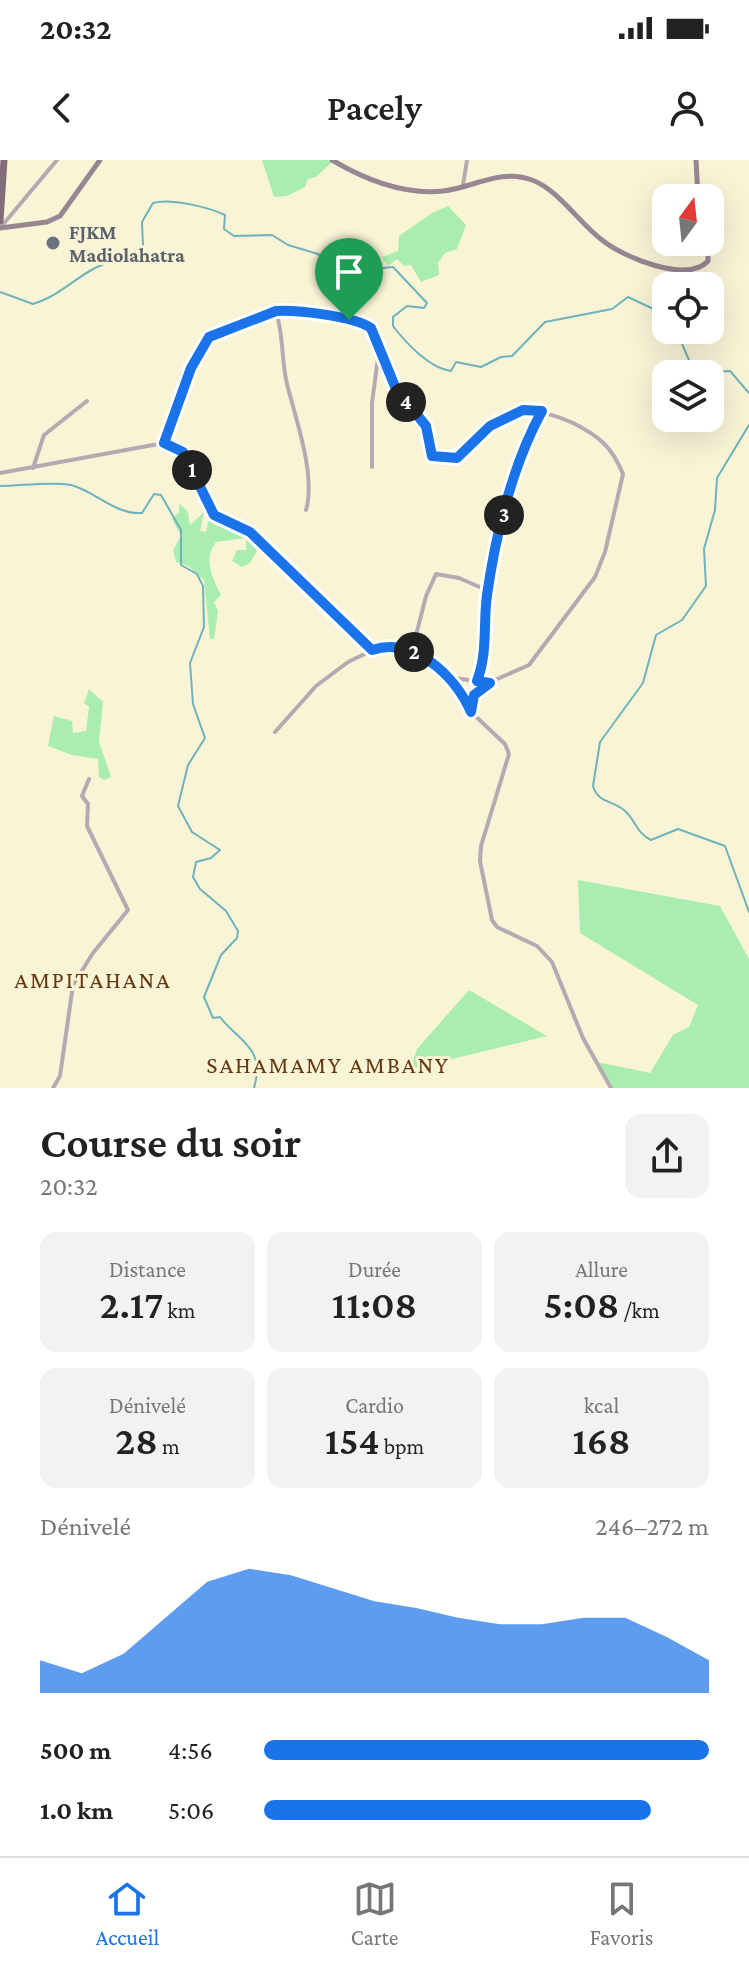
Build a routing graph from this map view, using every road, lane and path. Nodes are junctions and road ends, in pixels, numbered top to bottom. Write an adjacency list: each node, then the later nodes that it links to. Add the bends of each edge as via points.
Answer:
1 (4, 160): 9 (main road)
2 (57, 160): 10 (street)
3 (100, 160): 10 (street, via 56,219)
4 (332, 160): 8 (street, via 398,188 443,191)
5 (467, 160): 8 (street)
6 (696, 160): 7 (street)
7 (697, 184)
8 (463, 185): 11 (street, via 507,176 534,180 603,242 679,272 702,268)
9 (0, 221)
10 (0, 228)
11 (708, 256)
12 (276, 311): 13 (street, via 366,324); 16 (street, via 209,337 191,368); 20 (street, via 310,489)
13 (380, 346): 15 (street, via 396,389 426,426 432,456 457,458 490,426 523,410); 17 (street, via 372,403)
14 (87, 401): 18 (street, via 44,435)
15 (542, 411): 21 (street, via 515,467); 26 (street, via 604,441 623,474 623,486 595,577 529,665)
16 (164, 443): 18 (street); 22 (street, via 183,452 214,515 250,532)
17 (372, 467)
18 (33, 468): 19 (street)
19 (0, 473)
20 (306, 510)
21 (488, 590): 23 (street, via 436,574); 25 (street, via 486,648)
22 (372, 650): 23 (street); 28 (street, via 316,686)
23 (412, 651): 24 (street)
24 (447, 673): 25 (street); 27 (street)
25 (477, 681): 26 (street)
26 (490, 683): 27 (street, via 474,695)
27 (471, 712): 31 (street, via 509,754 481,846 492,920 537,946 552,962 583,1038)
28 (275, 732)
29 (89, 779): 30 (street, via 82,796 88,804 87,826 128,910 73,985 60,1076)
30 (53, 1088)
31 (611, 1088)

